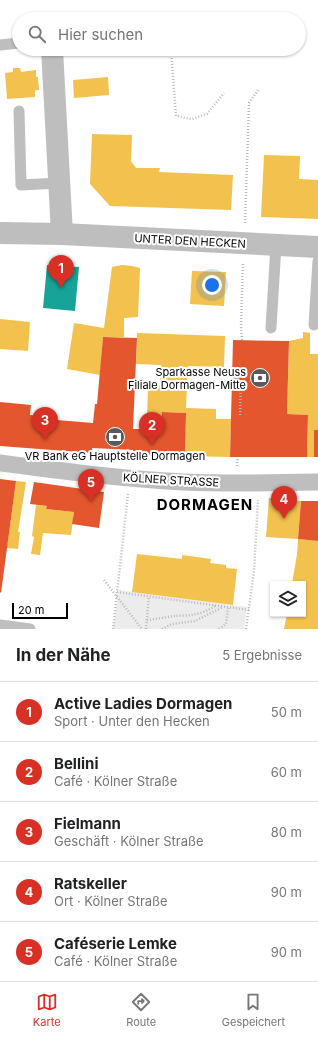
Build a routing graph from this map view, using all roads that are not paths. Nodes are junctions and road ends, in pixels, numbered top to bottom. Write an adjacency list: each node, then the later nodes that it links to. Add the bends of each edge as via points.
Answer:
1 (12, 44): 2 (lane)
2 (0, 45)
3 (52, 56): 5 (street)
4 (19, 111): 5 (lane, via 21,185)
5 (59, 183): 7 (street)
6 (0, 233): 7 (street, UNTER DEN HECKEN)
7 (62, 234): 8 (street, UNTER DEN HECKEN)
8 (276, 245): 9 (street, UNTER DEN HECKEN); 12 (lane)
9 (318, 247)
10 (318, 261): 11 (lane)
11 (314, 325)
12 (271, 328)
13 (0, 463): 14 (street, KÖLNER STRASSE, via 130,479 235,484)
14 (318, 482)
15 (0, 625): 16 (lane)
16 (30, 629)

